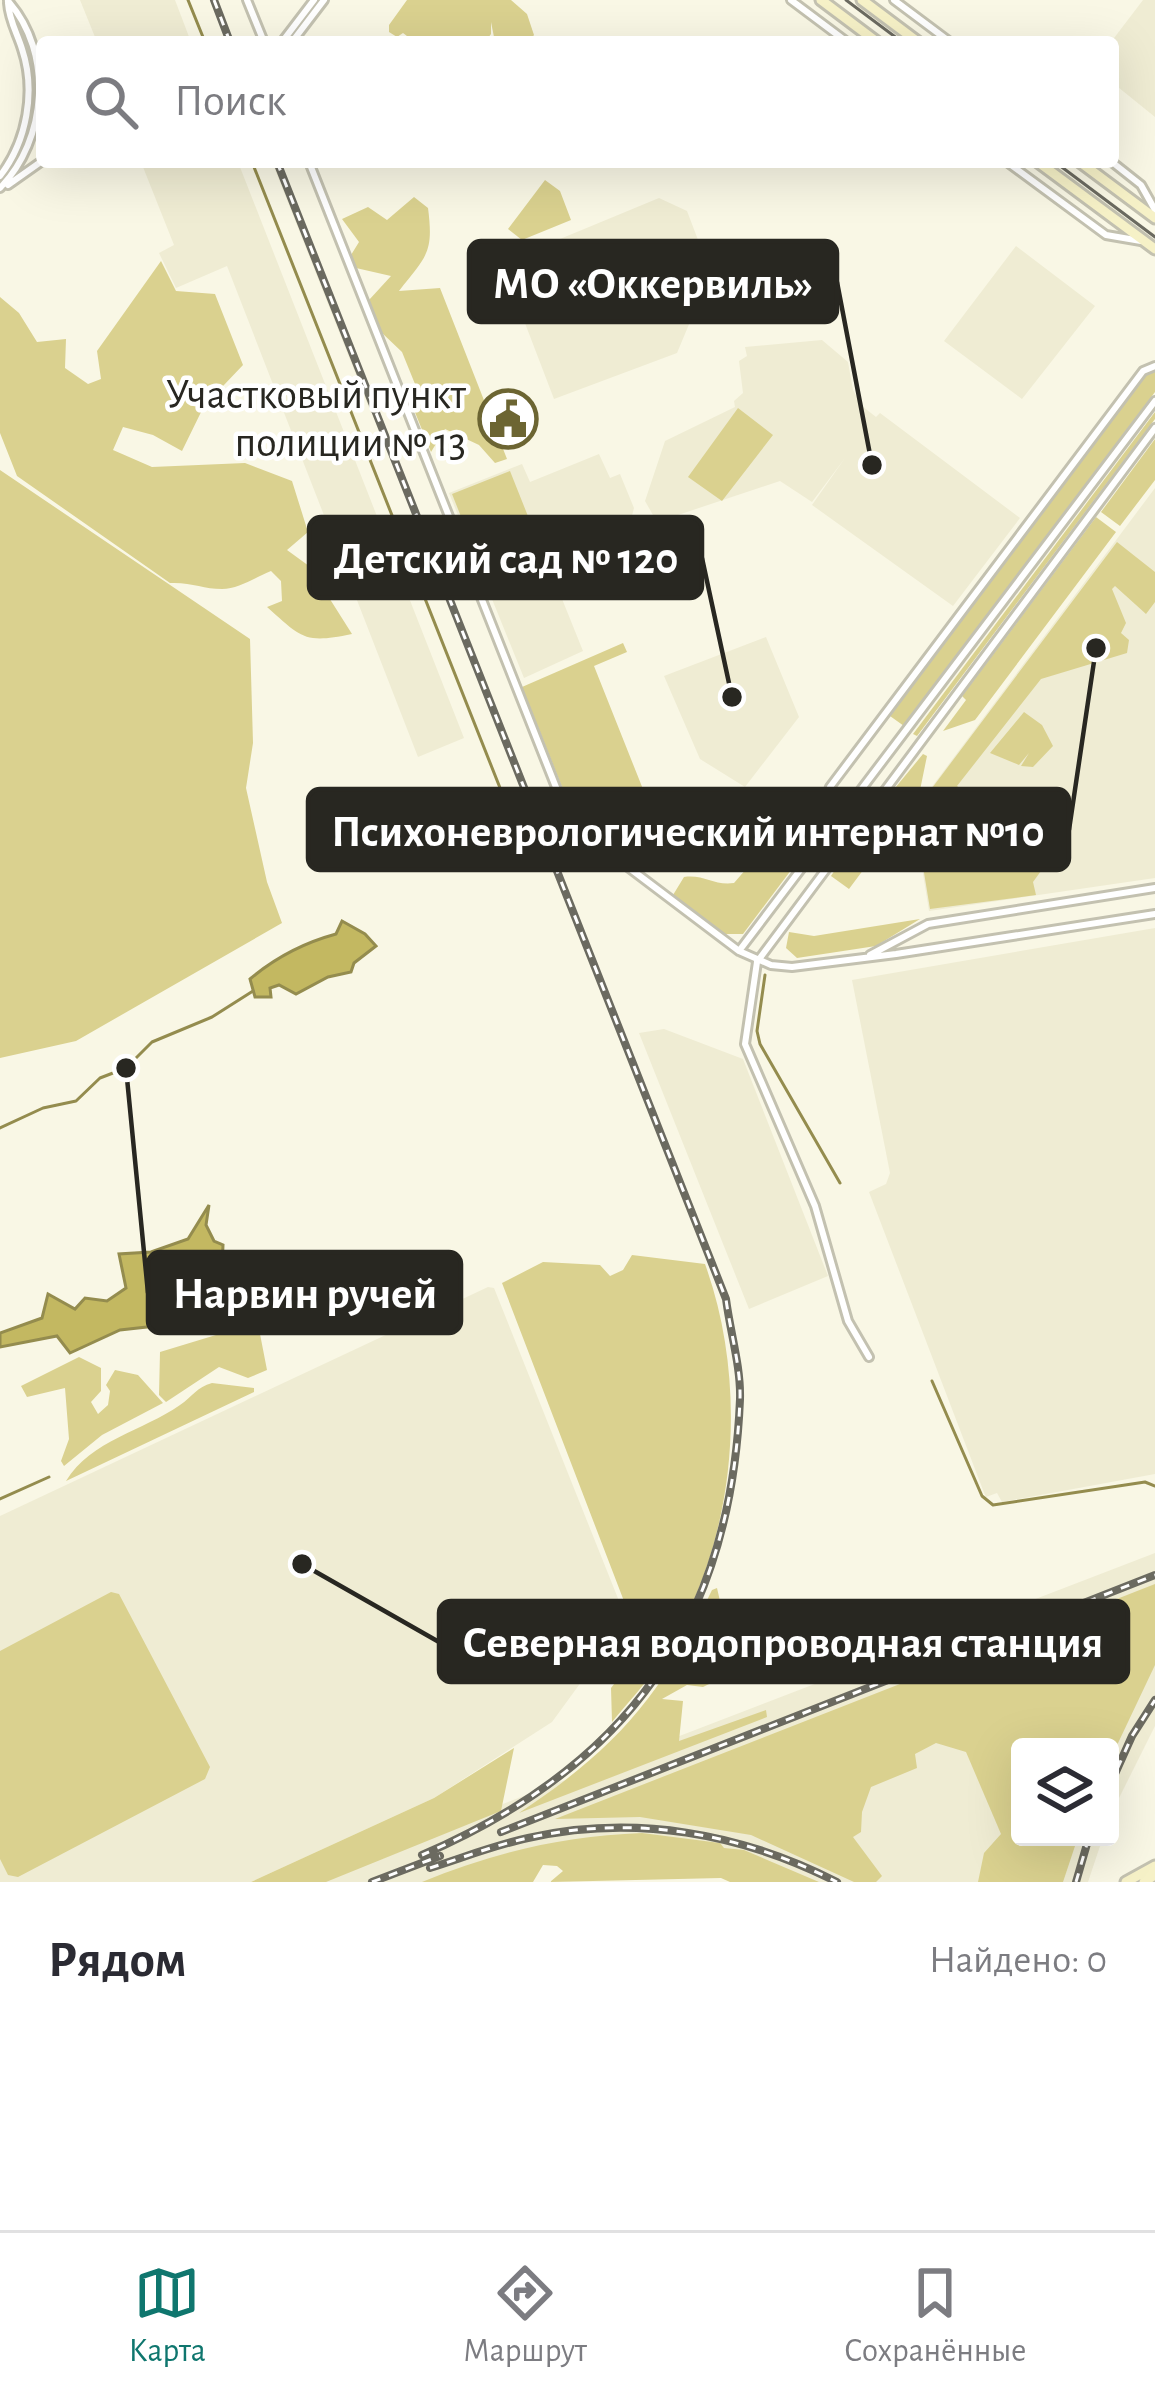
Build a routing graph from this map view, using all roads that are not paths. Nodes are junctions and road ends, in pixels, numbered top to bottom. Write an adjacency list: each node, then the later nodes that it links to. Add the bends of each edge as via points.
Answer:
1 (247, 0): 9 (street)
2 (314, 0): 10 (street)
3 (324, 0): 11 (street)
4 (791, 0): 12 (street)
5 (821, 0): 13 (main road)
6 (862, 0): 14 (main road)
7 (894, 0): 15 (street)
8 (8, 1): 16 (street); 24 (street, via 28,103)
9 (262, 36)
10 (287, 36)
11 (297, 36)
12 (839, 36)
13 (869, 36)
14 (910, 36)
15 (942, 36)
16 (36, 63)
17 (36, 125): 25 (street)
18 (36, 165): 25 (street)
19 (311, 168): 35 (street, via 572,822)
20 (1015, 168): 27 (street, via 1106,235)
21 (1046, 168): 27 (main road)
22 (1089, 168): 26 (main road)
23 (1119, 168): 26 (street, via 1141,185)
24 (0, 176)
25 (0, 190)
26 (1155, 214)
27 (1150, 245)
28 (1155, 366): 31 (street, via 1143,371 830,787)
29 (1155, 400): 31 (street)
30 (1155, 428): 38 (street)
31 (828, 834): 35 (street)
32 (1155, 888): 34 (street, via 928,924)
33 (1155, 914): 36 (street)
34 (894, 943): 36 (street); 37 (street)
35 (739, 952): 38 (street)
36 (896, 954): 37 (street)
37 (866, 956): 38 (street, via 792,967)
38 (758, 962): 39 (street, via 745,1044)
39 (868, 1357)
40 (1155, 1866): 42 (main road)
41 (1155, 1875): 43 (main road)
42 (1126, 1882)
43 (1144, 1882)

